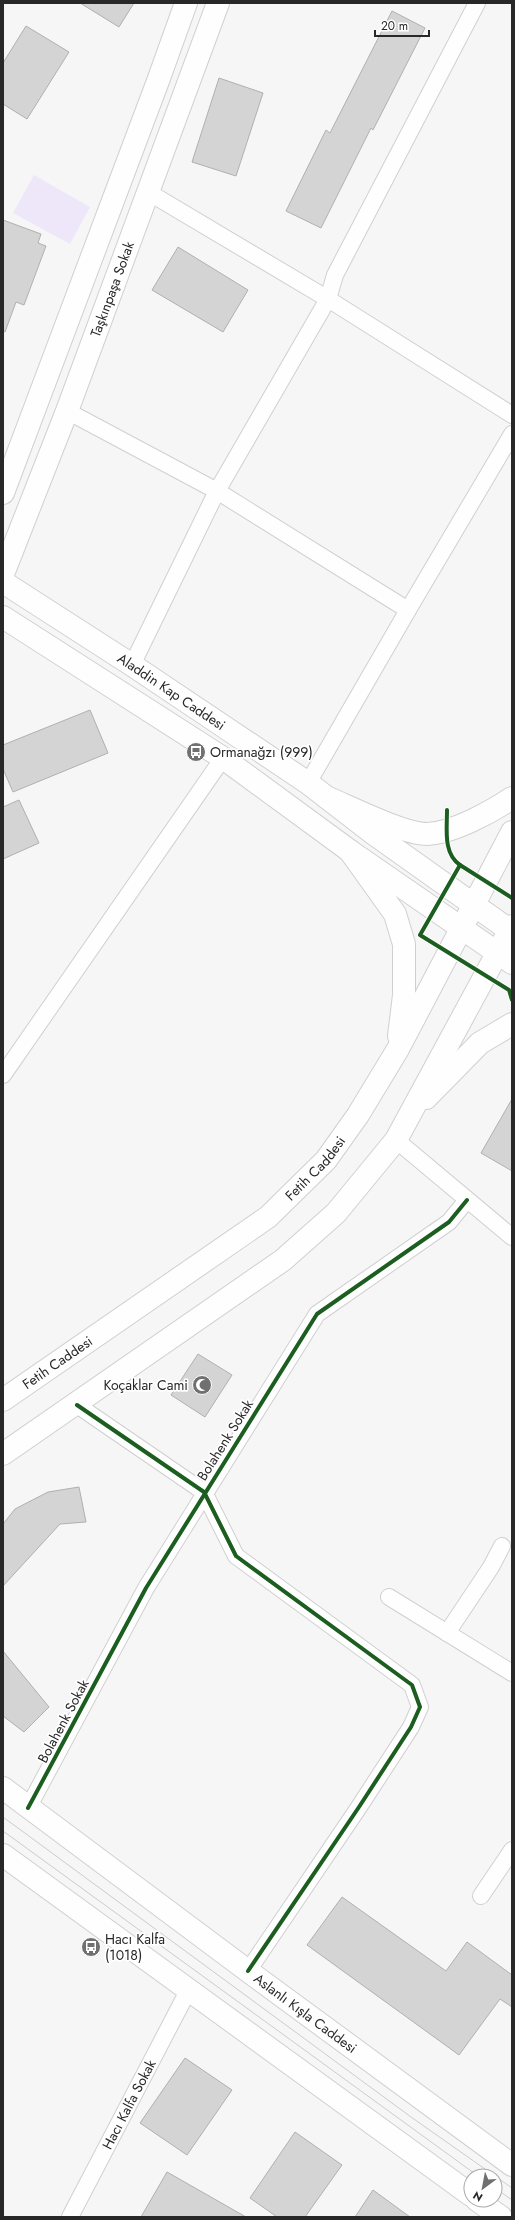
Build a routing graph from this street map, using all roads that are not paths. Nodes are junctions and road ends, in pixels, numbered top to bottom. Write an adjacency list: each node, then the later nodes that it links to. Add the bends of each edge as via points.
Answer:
1 (186, 3): 10 (main road)
2 (218, 3): 4 (main road, Taşkınpaşa Sokak)
3 (477, 3): 5 (street, via 335,275)
4 (148, 192): 5 (street); 6 (main road, Taşkınpaşa Sokak)
5 (328, 299): 7 (street); 9 (street)
6 (68, 411): 9 (street); 11 (main road, Taşkınpaşa Sokak)
7 (512, 415)
8 (512, 434): 13 (street)
9 (217, 491): 13 (street); 15 (street)
10 (3, 493)
11 (3, 574)
12 (3, 582): 15 (main road, Aladdin Kap Caddesi)
13 (408, 610): 17 (street)
14 (3, 617): 16 (main road, Aladdin Kap Caddesi)
15 (132, 665): 17 (main road, Aladdin Kap Caddesi)
16 (223, 758): 21 (main road, Aladdin Kap Caddesi); 28 (street)
17 (308, 783): 18 (main road, Aladdin Kap Caddesi)
18 (326, 797): 19 (main road, via 395,826 427,834 453,828 496,809); 22 (main road, Aladdin Kap Caddesi)
19 (512, 798)
20 (512, 832): 22 (main road, Fetih Caddesi)
21 (350, 851): 23 (main road, Aladdin Kap Caddesi); 27 (main road, via 395,914 404,944 404,994)
22 (474, 905): 23 (main road, Fetih Caddesi); 24 (main road, Aladdin Kap Caddesi)
23 (462, 928): 25 (main road, Aladdin Kap Caddesi); 27 (main road, Fetih Caddesi)
24 (511, 929): 25 (main road)
25 (504, 957): 29 (main road)
26 (512, 1024): 29 (main road, via 480,1043)
27 (398, 1049): 33 (main road, Fetih Caddesi, via 358,1115 326,1160 268,1217)
28 (3, 1075)
29 (410, 1114): 30 (main road)
30 (396, 1140): 31 (street); 34 (main road, via 336,1213 284,1260)
31 (467, 1200): 32 (street); 36 (street, Bolahenk Sokak, via 449,1222 317,1314)
32 (512, 1237)
33 (3, 1400)
34 (77, 1405): 35 (main road); 36 (street)
35 (3, 1454)
36 (204, 1492): 42 (street, Bolahenk Sokak, via 146,1588); 46 (street, via 236,1556 412,1685 420,1707 411,1727 363,1801)
37 (502, 1546): 39 (street)
38 (389, 1597): 39 (street)
39 (447, 1633): 40 (street)
40 (512, 1673)
41 (3, 1788): 42 (main road, Aslanlı Kışla Caddesi)
42 (28, 1808): 46 (main road, Aslanlı Kışla Caddesi)
43 (512, 1850): 45 (street)
44 (3, 1855): 47 (main road)
45 (481, 1896)
46 (248, 1971): 48 (main road, Aslanlı Kışla Caddesi)
47 (188, 1991): 49 (main road); 51 (street, Hacı Kalfa Sokak)
48 (512, 2165)
49 (463, 2189)
50 (488, 2208): 52 (main road)
51 (70, 2217)
52 (501, 2217)

